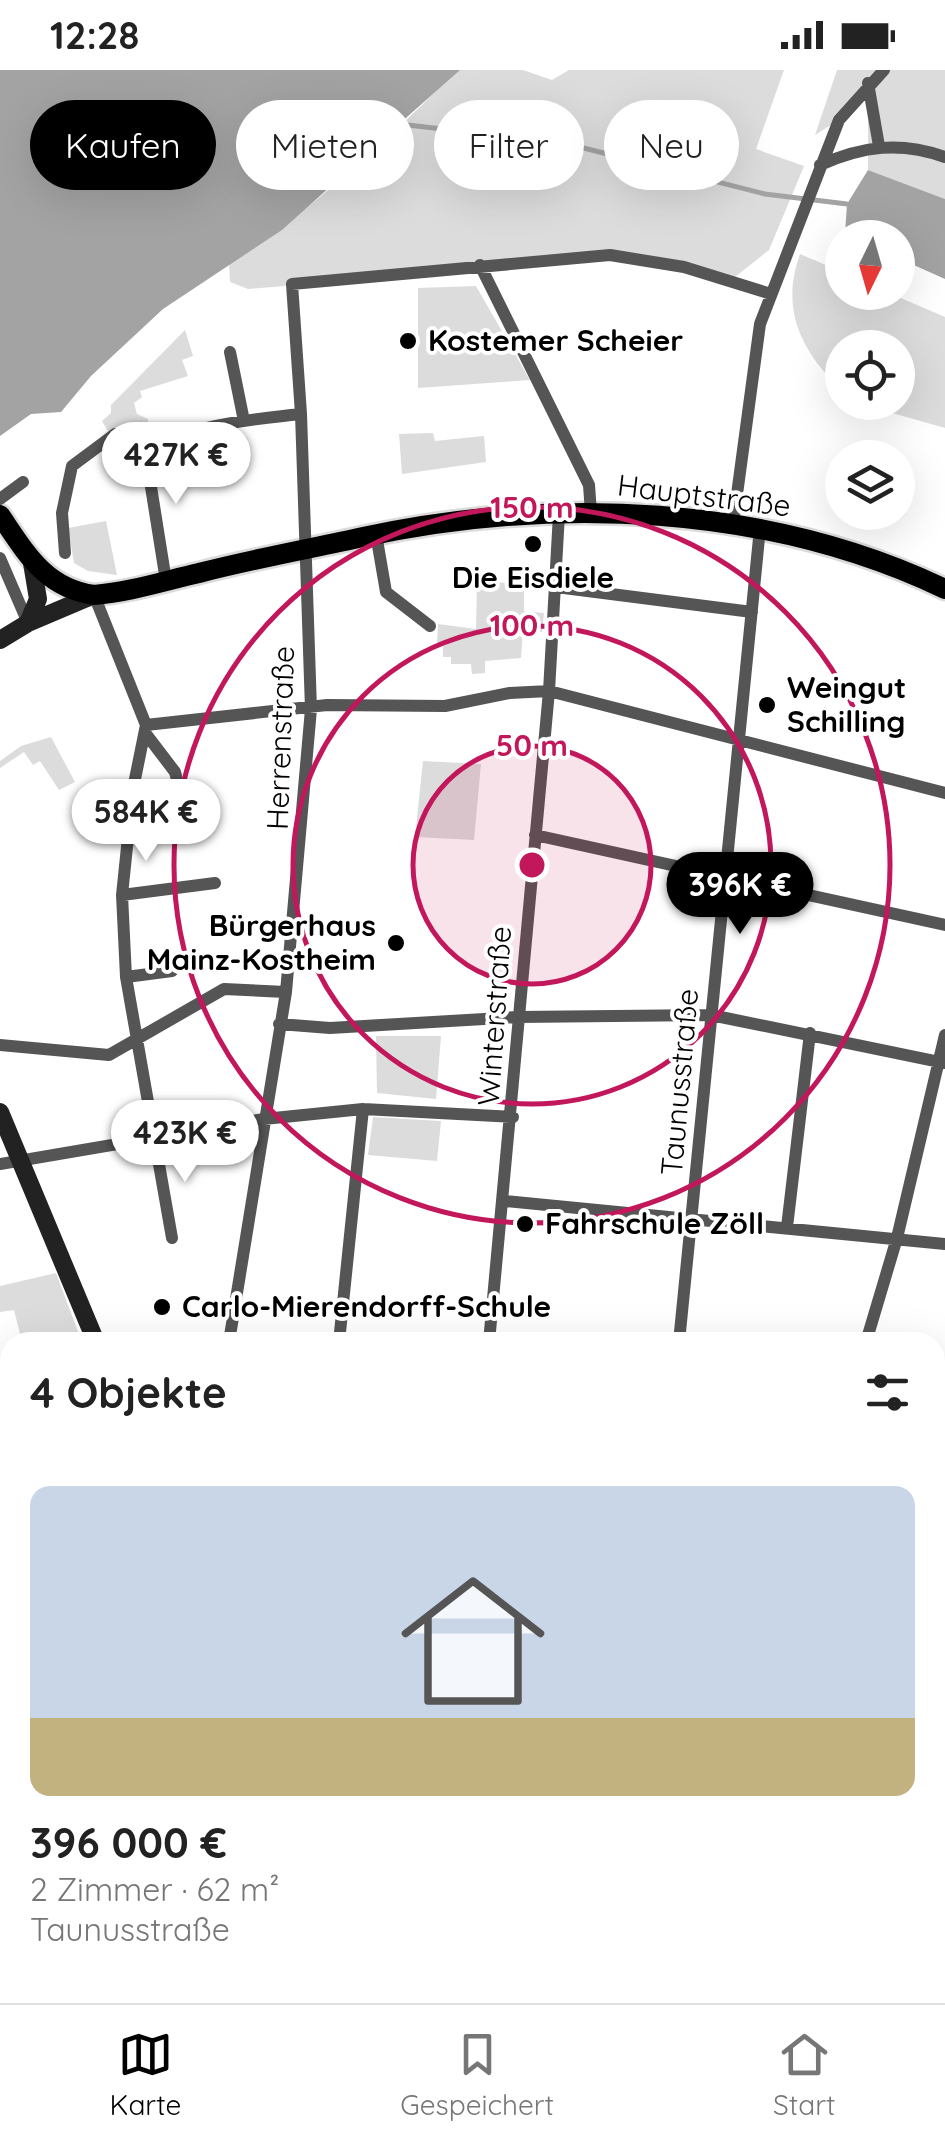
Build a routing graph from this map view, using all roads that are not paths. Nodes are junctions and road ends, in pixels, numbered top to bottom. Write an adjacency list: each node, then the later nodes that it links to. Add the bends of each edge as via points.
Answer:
1 (884, 70): 2 (street)
2 (868, 84): 3 (street); 5 (street, via 839,120)
3 (879, 146): 4 (street); 5 (street)
4 (945, 157)
5 (820, 164): 7 (street)
6 (480, 265): 7 (street, via 610,255 684,267); 9 (street, Herrenstraße, via 292,284); 14 (street, via 590,486)
7 (771, 294): 17 (street, via 751,364)
8 (230, 352): 10 (street)
9 (302, 414): 10 (street); 20 (street, Herrenstraße)
10 (244, 421): 11 (street, via 166,443)
11 (144, 460): 21 (street, via 118,433 76,460 62,513); 24 (street)
12 (23, 482): 13 (street)
13 (0, 498)
14 (590, 513): 15 (main road, Hauptstraße); 17 (main road, Hauptstraße)
15 (560, 514): 19 (main road, Hauptstraße); 25 (street, Winterstraße)
16 (0, 515): 23 (main road)
17 (733, 524): 18 (main road, Hauptstraße)
18 (760, 528): 26 (main road, Hauptstraße, via 856,552); 28 (street, Taunusstraße)
19 (376, 534): 20 (main road, Hauptstraße); 30 (street, via 386,592)
20 (306, 550): 24 (main road, Hauptstraße); 33 (street, Herrenstraße)
21 (65, 553)
22 (0, 558): 29 (street)
23 (32, 563): 27 (main road, via 65,588); 29 (street, via 38,599)
24 (166, 581): 27 (main road, Hauptstraße)
25 (556, 587): 28 (street); 32 (street, Winterstraße)
26 (945, 588)
27 (94, 595): 29 (street, Hauptstraße); 34 (street)
28 (752, 612): 35 (street, Taunusstraße)
29 (28, 623): 31 (street, Hauptstraße)
30 (430, 626)
31 (0, 640)
32 (549, 692): 33 (street, via 446,706); 35 (street); 38 (street, Winterstraße)
33 (311, 709): 34 (street); 45 (street, Herrenstraße)
34 (146, 729): 37 (street, via 155,752 175,772); 41 (street)
35 (739, 740): 36 (street); 39 (street, Taunusstraße)
36 (945, 793)
37 (186, 816)
38 (535, 835): 39 (street); 47 (street, Winterstraße)
39 (724, 878): 42 (street); 46 (street, Taunusstraße)
40 (215, 882): 41 (street)
41 (122, 895): 44 (street)
42 (945, 925)
43 (172, 971): 44 (street)
44 (126, 976): 51 (street)
45 (286, 992): 48 (street, Herrenstraße); 51 (street, via 224,989)
46 (711, 1015): 47 (street); 50 (street); 62 (street, Taunusstraße)
47 (518, 1017): 48 (street, via 330,1028); 56 (street, Winterstraße)
48 (279, 1024): 57 (street, Herrenstraße)
49 (945, 1035): 53 (street)
50 (810, 1037): 53 (street); 63 (street)
51 (137, 1042): 52 (street, via 109,1055); 58 (street)
52 (0, 1045)
53 (942, 1062): 65 (street)
54 (363, 1108): 56 (street); 57 (street); 69 (street)
55 (0, 1112): 59 (street)
56 (512, 1117): 61 (street, Winterstraße)
57 (264, 1118): 58 (street); 68 (street, Herrenstraße)
58 (157, 1138): 59 (street); 64 (street)
59 (20, 1158): 60 (street); 67 (street)
60 (0, 1164)
61 (505, 1202): 62 (street); 70 (street, Winterstraße)
62 (692, 1220): 63 (street); 71 (street, Taunusstraße)
63 (788, 1227): 65 (street)
64 (172, 1238)
65 (897, 1238): 66 (street); 72 (street)
66 (945, 1244)
67 (92, 1332)
68 (231, 1332)
69 (340, 1332)
70 (490, 1332)
71 (680, 1332)
72 (869, 1332)

